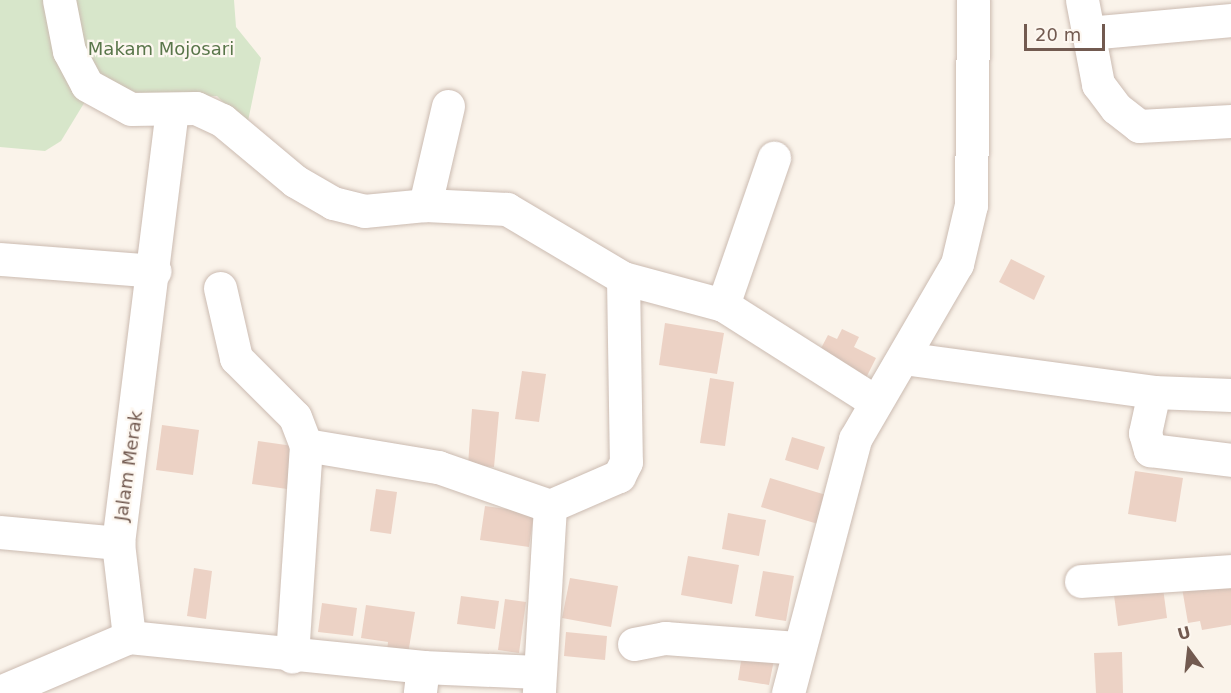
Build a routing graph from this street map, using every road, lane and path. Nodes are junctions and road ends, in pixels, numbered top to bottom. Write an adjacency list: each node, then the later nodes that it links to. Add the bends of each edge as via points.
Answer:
1 (59, 0): 7 (street, via 69,51 87,85 131,109)
2 (973, 0): 16 (street, via 971,205 957,264)
3 (1082, 0): 5 (street)
4 (1231, 20): 5 (street)
5 (1088, 33): 8 (street, via 1098,84 1139,126)
6 (448, 106): 10 (street)
7 (171, 109): 10 (street, via 196,108 222,120 295,181 333,203 364,211); 12 (street, Jalam Merak)
8 (1231, 121)
9 (774, 158): 15 (street)
10 (425, 205): 13 (street, via 507,209)
11 (0, 259): 12 (street)
12 (156, 272): 24 (street, Jalam Merak)
13 (623, 278): 15 (street); 22 (street, via 626,462 620,476)
14 (220, 288): 20 (street, via 236,358 295,417)
15 (723, 305): 19 (street)
16 (903, 358): 17 (street); 19 (street)
17 (1154, 392): 18 (street); 21 (street, via 1145,433 1150,450)
18 (1231, 395)
19 (874, 401): 29 (street, via 855,439)
20 (306, 445): 22 (street, via 438,467); 30 (street)
21 (1231, 460)
22 (550, 506): 32 (street)
23 (0, 532): 24 (street, Jalam Merak)
24 (118, 543): 27 (street)
25 (1231, 571): 26 (street)
26 (1081, 581)
27 (129, 637): 30 (street); 33 (street)
28 (634, 644): 29 (street, via 665,638)
29 (797, 648): 34 (street)
30 (292, 657): 31 (street)
31 (421, 680): 32 (street)
32 (538, 682)
33 (0, 692)
34 (788, 693)

